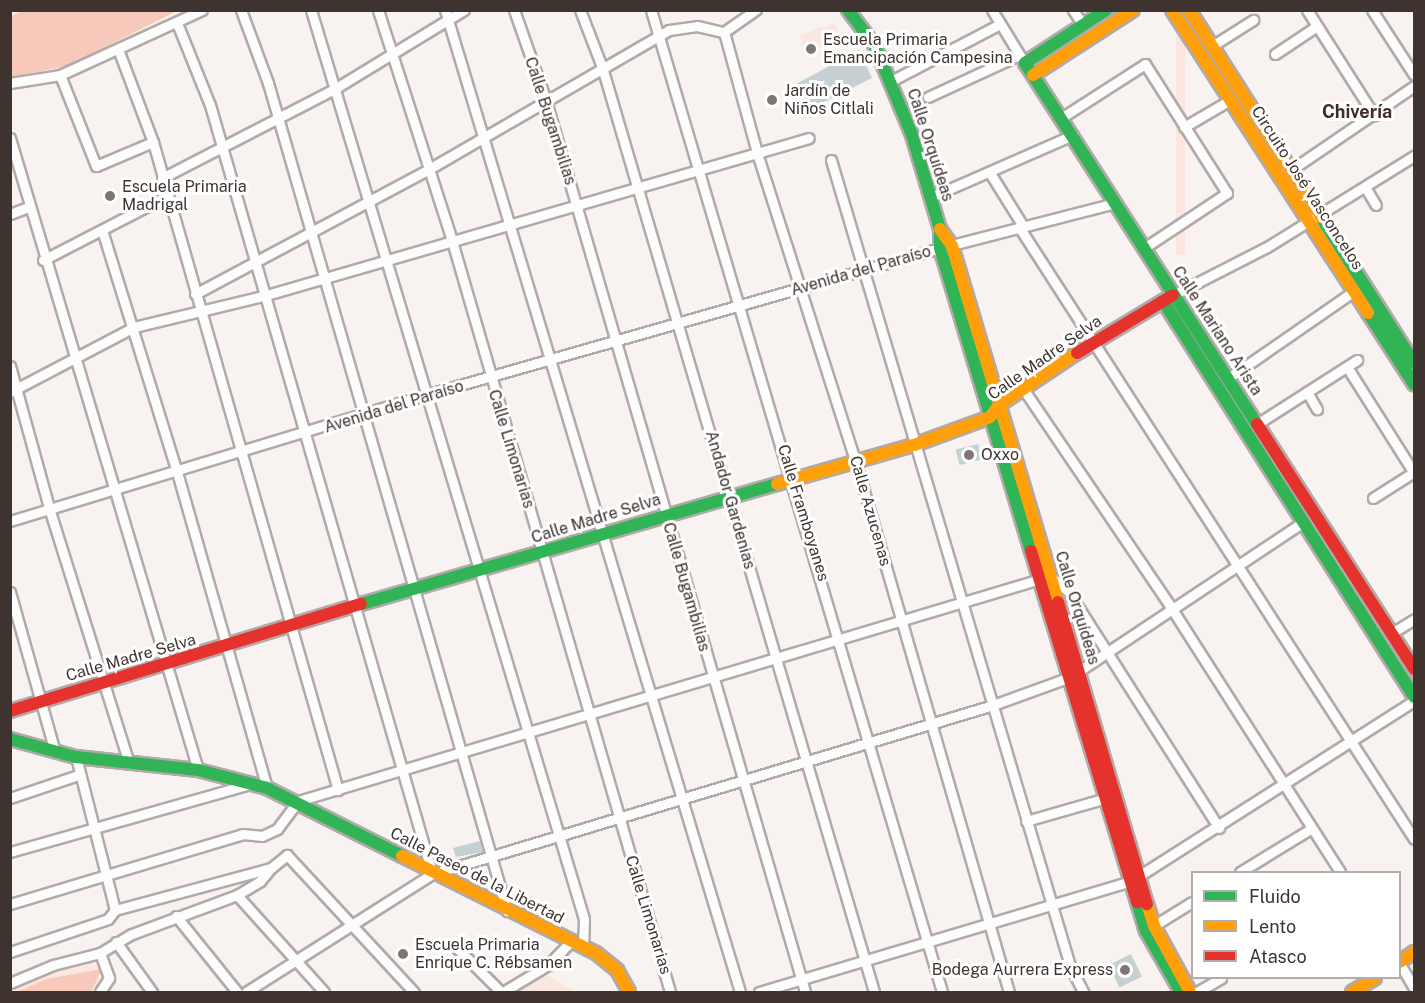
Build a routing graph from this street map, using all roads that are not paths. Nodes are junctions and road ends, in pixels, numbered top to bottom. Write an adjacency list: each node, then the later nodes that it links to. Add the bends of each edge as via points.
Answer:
1 (201, 10): 21 (street)
2 (241, 10): 45 (street, via 261,59)
3 (311, 10): 39 (street)
4 (378, 10): 29 (street, Calle Limonarias)
5 (464, 10): 19 (street)
6 (514, 10): 42 (street, Calle Bugambilias)
7 (580, 10): 32 (street, Andador Gardenias)
8 (651, 10): 26 (street, Calle Framboyanes)
9 (756, 10): 25 (street)
10 (848, 10): 36 (street, Calle Orquídeas, via 875,46)
11 (992, 10): 22 (street, Calle Mariano Arista)
12 (1073, 10): 23 (street)
13 (1106, 10): 23 (street)
14 (1133, 10): 34 (street)
15 (1172, 10): 41 (street, Circuito José Vasconcelos)
16 (1189, 10): 27 (street, Circuito José Vasconcelos)
17 (1307, 10): 24 (street)
18 (1372, 10): 35 (street)
19 (447, 15): 29 (street); 47 (street)
20 (1253, 20): 27 (street)
21 (177, 23): 28 (street); 52 (street, via 199,71)
22 (1000, 24): 31 (street, Calle Mariano Arista); 36 (street)
23 (1083, 25): 31 (street)
24 (1317, 26): 30 (street); 43 (street)
25 (724, 32): 26 (street, via 697,26); 53 (street, Calle Azucenas)
26 (659, 35): 32 (street); 56 (street, Calle Framboyanes)
27 (1212, 46): 58 (street, Circuito José Vasconcelos)
28 (118, 49): 33 (street); 51 (street)
29 (392, 52): 39 (street); 57 (street, Calle Limonarias)
30 (1275, 54)
31 (1022, 59): 34 (street, Calle Mariano Arista); 40 (street)
32 (602, 67): 42 (street); 62 (street, Andador Gardenias)
33 (60, 75): 37 (street); 51 (street, via 96,166)
34 (1033, 75): 44 (street, Calle Mariano Arista)
35 (1414, 75)
36 (891, 81): 65 (street, Calle Orquídeas)
37 (10, 83)
38 (1414, 86): 43 (street)
39 (336, 88): 45 (street); 66 (street)
40 (928, 97)
41 (1230, 100): 46 (street); 72 (street, Circuito José Vasconcelos)
42 (546, 101): 47 (street); 67 (street, Calle Bugambilias)
43 (1374, 115): 58 (street)
44 (1061, 118): 46 (street, via 1144,64); 48 (street, Calle Mariano Arista)
45 (276, 120): 52 (street); 76 (street)
46 (1184, 127): 79 (street, via 1227,193)
47 (486, 135): 57 (street); 73 (street)
48 (1073, 135): 60 (street); 68 (street, Calle Mariano Arista)
49 (10, 138): 70 (street)
50 (810, 138): 53 (street)
51 (153, 142): 61 (street)
52 (221, 149): 61 (street); 82 (street)
53 (757, 153): 56 (street); 85 (street, Calle Azucenas)
54 (1411, 158): 59 (street); 63 (street)
55 (831, 160): 83 (street)
56 (699, 167): 62 (street); 90 (street, Calle Framboyanes)
57 (429, 169): 66 (street); 77 (street, Calle Limonarias)
58 (1291, 170): 72 (street, Circuito José Vasconcelos)
59 (1414, 170)
60 (990, 173): 65 (street); 74 (street)
61 (162, 178): 64 (street)
62 (637, 185): 67 (street); 92 (street, Andador Gardenias)
63 (1365, 187): 69 (street); 72 (street)
64 (167, 196): 75 (street); 87 (street)
65 (931, 197): 78 (street, Calle Orquídeas)
66 (370, 200): 76 (street); 80 (street)
67 (576, 203): 73 (street); 95 (street, Calle Bugambilias)
68 (1115, 203): 74 (street, Avenida del Paraíso); 79 (street, Calle Mariano Arista)
69 (1376, 205)
70 (28, 207): 71 (street); 81 (street)
71 (10, 214)
72 (1314, 219): 86 (street, Circuito José Vasconcelos); 89 (street); 99 (street, Circuito José Vasconcelos)
73 (512, 222): 77 (street); 98 (street)
74 (1021, 227): 78 (street, Avenida del Paraíso); 94 (street)
75 (102, 230): 81 (street); 93 (street)
76 (313, 233): 82 (street); 84 (street)
77 (452, 241): 80 (street); 102 (street, Calle Limonarias)
78 (946, 247): 83 (street, Avenida del Paraíso); 109 (street, Calle Orquídeas); 112 (street, Calle Orquídeas)
79 (1144, 248): 89 (street, Calle Mariano Arista)
80 (386, 259): 84 (street); 108 (street)
81 (43, 260): 96 (street)
82 (255, 265): 87 (street); 88 (street)
83 (863, 270): 85 (street, Avenida del Paraíso); 115 (street)
84 (325, 276): 88 (street); 111 (street)
85 (803, 288): 90 (street, Avenida del Paraíso); 117 (street, Calle Azucenas)
86 (1354, 291): 103 (street); 104 (street, Circuito José Vasconcelos)
87 (195, 294): 91 (street)
88 (263, 296): 91 (street); 114 (street)
89 (1168, 298): 94 (street, Calle Madre Selva); 103 (street, Calle Mariano Arista); 128 (street, Calle Mariano Arista)
90 (741, 305): 92 (street, Avenida del Paraíso); 121 (street, Calle Framboyanes)
91 (201, 313): 93 (street); 116 (street)
92 (679, 325): 95 (street, Avenida del Paraíso); 123 (street, Andador Gardenias)
93 (134, 327): 96 (street); 119 (street)
94 (1093, 342): 106 (street, Calle Madre Selva); 131 (street)
95 (614, 344): 98 (street, Avenida del Paraíso); 126 (street, Calle Bugambilias)
96 (75, 355): 105 (street); 122 (street)
97 (1357, 360): 101 (street)
98 (553, 362): 102 (street, Avenida del Paraíso); 129 (street)
99 (1414, 363)
100 (10, 366): 105 (street)
101 (1347, 367): 107 (street); 120 (street)
102 (490, 377): 108 (street, Avenida del Paraíso); 130 (street, Calle Limonarias)
103 (1227, 378): 113 (street, Calle Mariano Arista)
104 (1414, 384)
105 (14, 390): 125 (street)
106 (1024, 390): 109 (street, Calle Madre Selva); 138 (street)
107 (1306, 392): 110 (street); 113 (street)
108 (425, 395): 111 (street, Avenida del Paraíso); 132 (street)
109 (999, 405): 112 (street, Calle Madre Selva); 118 (street, Calle Orquídeas)
110 (1317, 409)
111 (364, 415): 114 (street, Avenida del Paraíso); 135 (street)
112 (990, 417): 115 (street, Calle Madre Selva); 118 (street, Calle Orquídeas)
113 (1257, 424): 142 (street, Calle Mariano Arista)
114 (303, 436): 116 (street, Avenida del Paraíso); 137 (street)
115 (914, 445): 117 (street, Calle Madre Selva); 136 (street)
116 (242, 453): 119 (street, Avenida del Paraíso); 141 (street)
117 (855, 460): 121 (street, Calle Madre Selva); 140 (street, Calle Azucenas)
118 (1009, 461): 133 (street, Calle Orquídeas)
119 (177, 472): 122 (street, Avenida del Paraíso); 144 (street)
120 (1414, 472): 124 (street)
121 (792, 479): 123 (street, Calle Madre Selva); 143 (street, Calle Framboyanes)
122 (113, 489): 125 (street, Avenida del Paraíso); 147 (street)
123 (729, 496): 126 (street, Calle Madre Selva); 146 (street, Andador Gardenias)
124 (1373, 498)
125 (49, 508): 127 (street, Avenida del Paraíso); 151 (street)
126 (666, 515): 129 (street, Calle Madre Selva); 150 (street, Calle Bugambilias)
127 (10, 520)
128 (1303, 522): 131 (street); 153 (street, Calle Mariano Arista)
129 (601, 534): 130 (street, Calle Madre Selva); 152 (street)
130 (542, 553): 132 (street, Calle Madre Selva); 157 (street, Calle Limonarias)
131 (1238, 565): 138 (street); 162 (street)
132 (477, 573): 135 (street, Calle Madre Selva); 159 (street)
133 (1046, 577): 136 (street); 145 (street, via 1068,591); 149 (street, Calle Orquídeas)
134 (10, 592): 154 (street)
135 (415, 592): 137 (street, Calle Madre Selva); 164 (street)
136 (963, 604): 140 (street); 155 (street)
137 (354, 609): 141 (street, Calle Madre Selva); 169 (street)
138 (1172, 609): 145 (street); 173 (street)
139 (1414, 619): 142 (street)
140 (902, 623): 143 (street); 158 (street, Calle Azucenas)
141 (289, 625): 144 (street, Calle Madre Selva); 175 (street)
142 (1392, 633): 148 (street, Calle Mariano Arista)
143 (841, 640): 146 (street); 161 (street, Calle Framboyanes)
144 (228, 646): 147 (street, Calle Madre Selva); 174 (street)
145 (1106, 650): 149 (street); 182 (street)
146 (775, 660): 150 (street); 166 (street, Andador Gardenias)
147 (167, 665): 151 (street, Calle Madre Selva); 168 (street)
148 (1414, 669)
149 (1074, 673): 155 (street); 178 (street, Calle Orquídeas); 194 (street, Calle Orquídeas)
150 (713, 679): 152 (street); 171 (street, Calle Bugambilias)
151 (106, 683): 154 (street, Calle Madre Selva); 167 (street)
152 (652, 697): 157 (street); 177 (street)
153 (1414, 699): 162 (street)
154 (42, 702): 156 (street, Calle Madre Selva); 163 (street)
155 (993, 705): 158 (street); 181 (street)
156 (10, 711)
157 (589, 717): 159 (street); 180 (street, Calle Limonarias)
158 (931, 724): 161 (street); 202 (street, Calle Azucenas)
159 (526, 735): 164 (street); 185 (street)
160 (10, 739): 163 (street)
161 (869, 741): 166 (street); 207 (street, Calle Framboyanes)
162 (1353, 743): 173 (street); 186 (street)
163 (55, 752): 165 (street)
164 (464, 753): 169 (street); 188 (street)
165 (76, 757): 167 (street); 170 (street)
166 (806, 759): 171 (street); 213 (street, Andador Gardenias)
167 (129, 764): 168 (street)
168 (198, 770): 172 (street)
169 (403, 773): 175 (street); 192 (street)
170 (78, 775): 176 (street); 184 (street)
171 (742, 779): 177 (street); 219 (street, Calle Bugambilias)
172 (250, 784): 174 (street); 184 (street)
173 (1286, 785): 182 (street); 183 (street)
174 (267, 788): 179 (street)
175 (338, 790): 179 (street)
176 (11, 795)
177 (682, 795): 180 (street); 231 (street)
178 (1106, 798): 181 (street); 194 (street, Calle Orquídeas)
179 (298, 801): 192 (street, Calle Paseo de la Libertad); 193 (street, via 277,829 262,836 243,834)
180 (618, 814): 185 (street); 230 (street, Calle Limonarias)
181 (1026, 821): 198 (street)
182 (1220, 828): 194 (street)
183 (1312, 828): 190 (street); 191 (street)
184 (91, 831): 187 (street); 193 (street)
185 (555, 834): 188 (street); 208 (street, via 584,919)
186 (1414, 839)
187 (10, 852)
188 (491, 855): 192 (street); 200 (street)
189 (271, 868): 195 (street, via 260,881); 199 (street, via 241,872); 204 (street, via 286,855)
190 (1243, 871)
191 (1339, 871)
192 (432, 874): 200 (street, Calle Paseo de la Libertad); 204 (street)
193 (104, 875): 197 (street); 199 (street)
194 (1135, 878): 198 (street); 203 (street, Calle Orquídeas)
195 (237, 895): 201 (street); 214 (street)
196 (1191, 903): 203 (street)
197 (10, 904)
198 (1052, 905): 202 (street); 237 (street)
199 (115, 910): 210 (street, via 108,920)
200 (508, 913): 205 (street, Calle Paseo de la Libertad)
201 (176, 916): 206 (street); 224 (street)
202 (988, 924): 207 (street); 236 (street, Calle Azucenas)
203 (1150, 928): 238 (street, Calle Orquídeas); 239 (street, Calle Orquídeas)
204 (350, 929): 214 (street); 227 (street)
205 (571, 941): 208 (street, Calle Paseo de la Libertad); 228 (street, via 548,965)
206 (116, 942): 212 (street); 223 (street)
207 (927, 942): 213 (street); 235 (street, Calle Framboyanes)
208 (583, 947): 229 (street, Calle Paseo de la Libertad, via 617,970)
209 (457, 948): 228 (street)
210 (10, 952)
211 (1414, 952): 215 (street)
212 (100, 953): 220 (street, via 53,965); 222 (street, via 108,984)
213 (865, 961): 219 (street); 234 (street, Andador Gardenias)
214 (296, 962): 225 (street); 226 (street)
215 (1401, 962)
216 (1401, 965): 221 (street)
217 (1219, 979): 240 (street)
218 (1373, 979): 241 (street)
219 (801, 980): 232 (street); 233 (street, Calle Bugambilias)
220 (10, 983)
221 (1414, 988)
222 (100, 993)
223 (152, 993)
224 (237, 993)
225 (246, 993)
226 (324, 993)
227 (414, 993)
228 (502, 993)
229 (629, 993)
230 (670, 993)
231 (740, 993)
232 (759, 993)
233 (805, 993)
234 (874, 993)
235 (942, 993)
236 (1009, 993)
237 (1083, 993)
238 (1181, 993)
239 (1190, 993)
240 (1197, 993)
241 (1352, 993)

